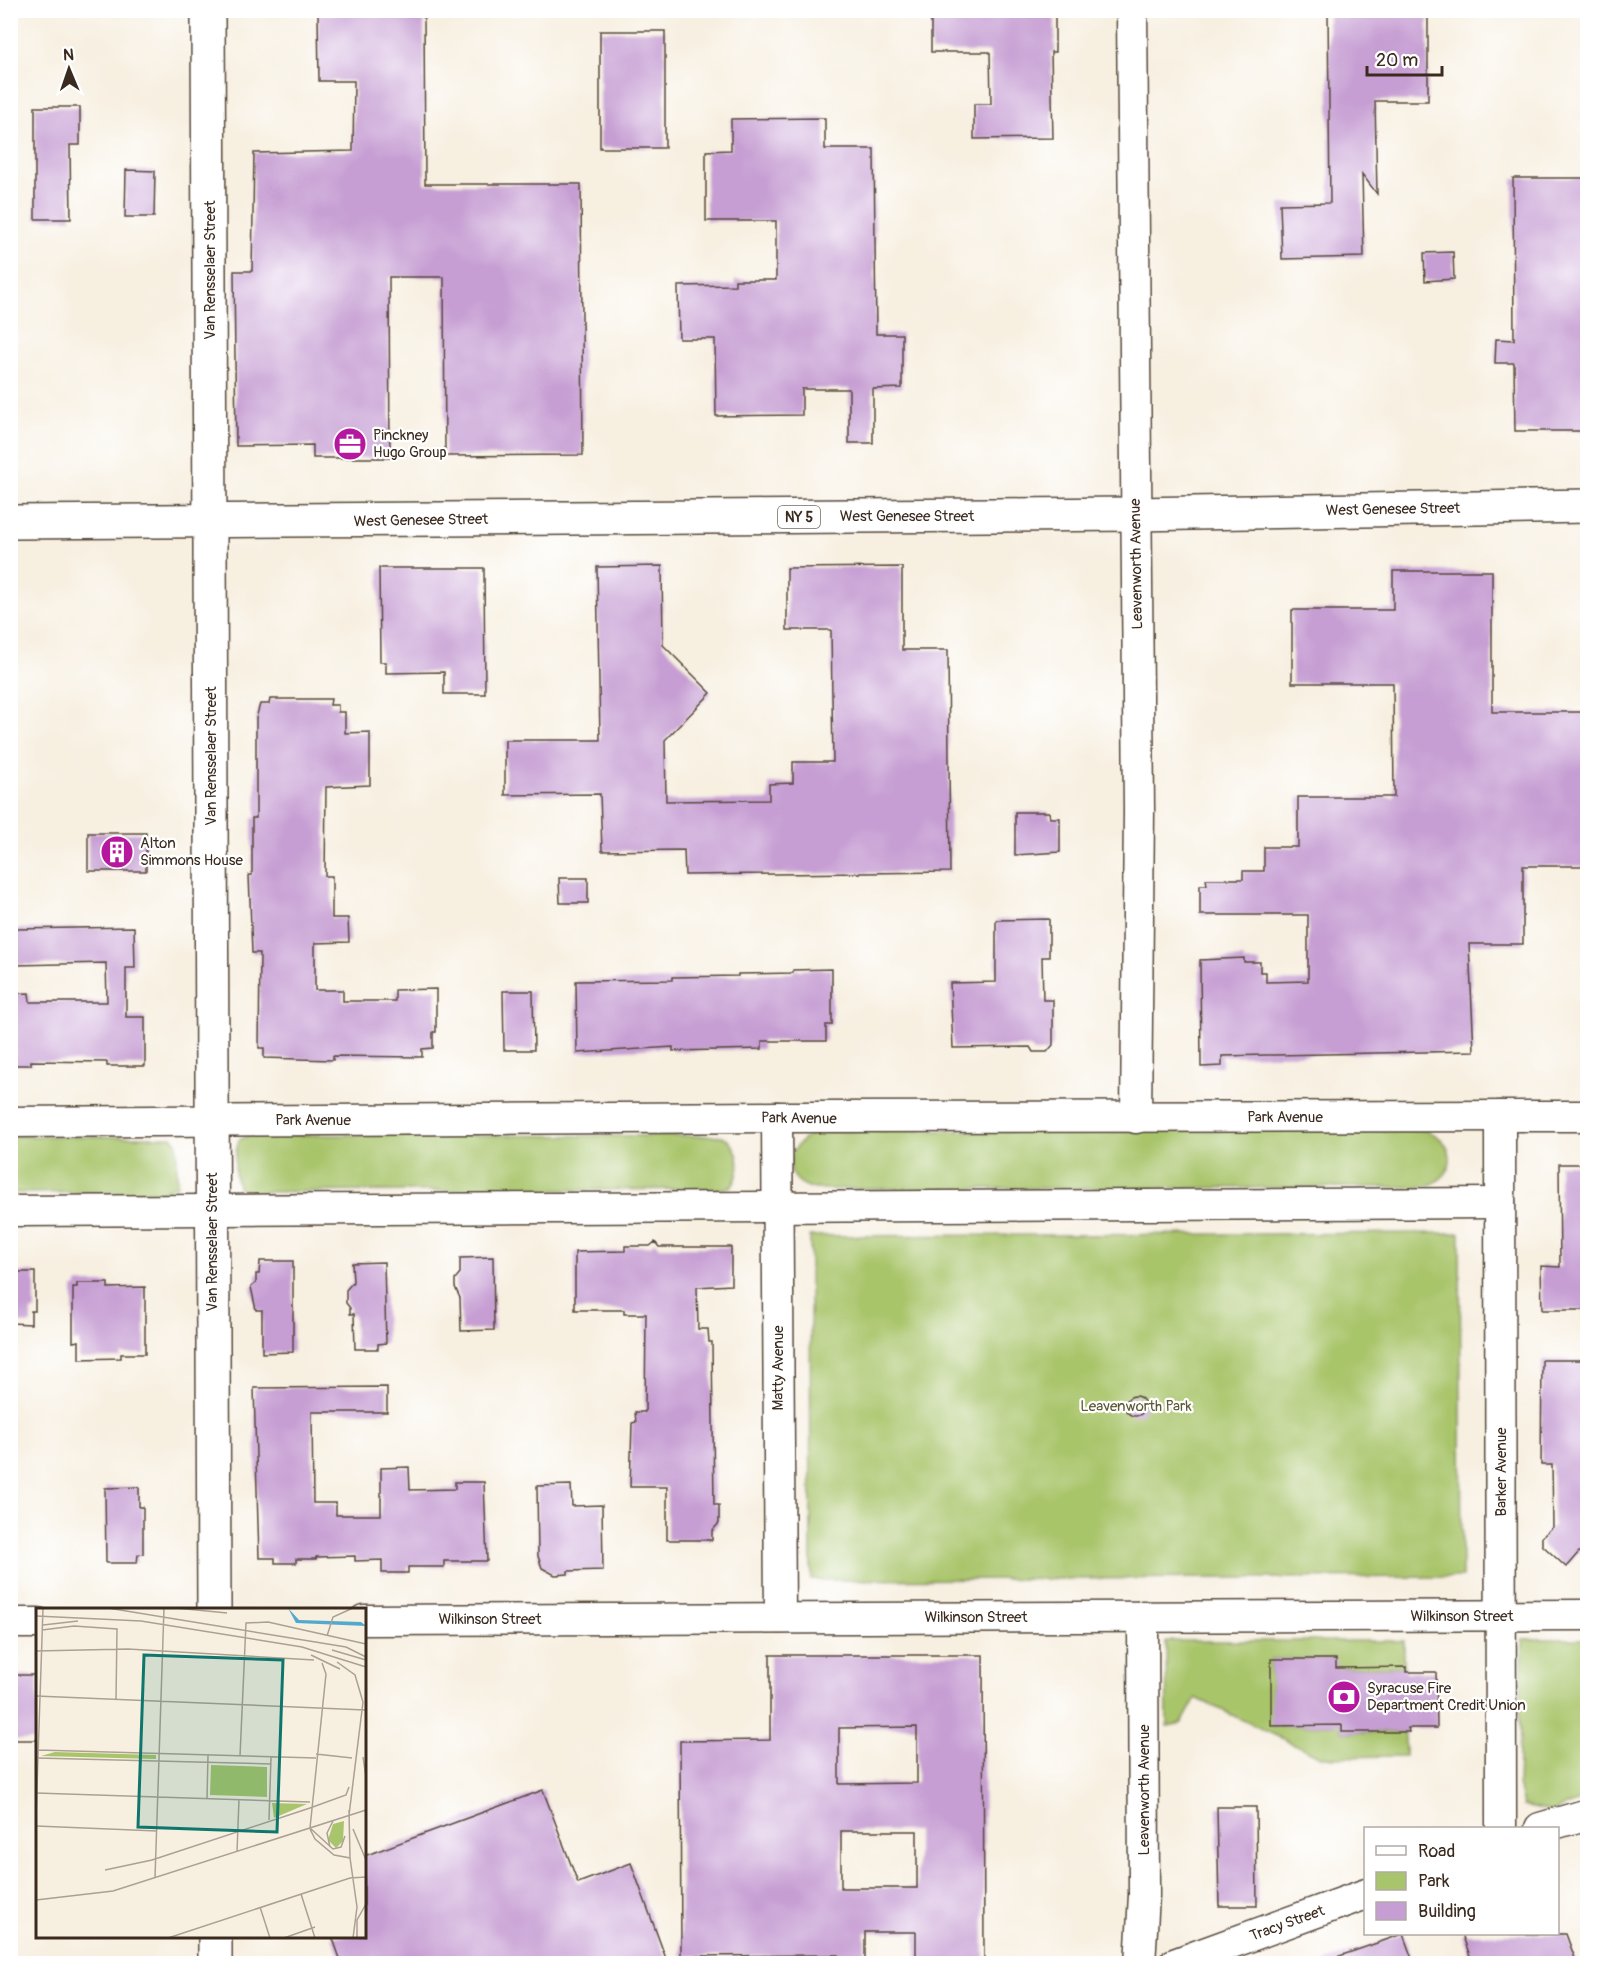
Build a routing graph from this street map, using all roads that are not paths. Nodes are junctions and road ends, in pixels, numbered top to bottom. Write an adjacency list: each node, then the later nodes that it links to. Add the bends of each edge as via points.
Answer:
1 (208, 10): 6 (street, Van Rensselaer Street)
2 (1132, 10): 4 (street, Leavenworth Avenue)
3 (1587, 506): 4 (street, West Genesee Street / NY 5)
4 (1135, 514): 6 (street, West Genesee Street / NY 5); 10 (street, Leavenworth Avenue, via 1139,811)
5 (10, 522): 6 (street, West Genesee Street / NY 5)
6 (211, 522): 11 (street, Van Rensselaer Street)
7 (1500, 1116): 8 (street, Park Avenue); 10 (street, Park Avenue); 13 (street, Barker Avenue)
8 (1587, 1116)
9 (777, 1117): 10 (street, Park Avenue); 11 (street, Park Avenue); 14 (street, Matty Avenue)
10 (1136, 1118)
11 (211, 1121): 12 (street, Park Avenue); 15 (street, Van Rensselaer Street)
12 (10, 1122)
13 (1500, 1203): 14 (street); 20 (street, Barker Avenue)
14 (778, 1208): 15 (street); 21 (street, Matty Avenue)
15 (211, 1210): 16 (street); 17 (street, Van Rensselaer Street)
16 (10, 1211)
17 (214, 1608)
18 (1587, 1615): 20 (street, Wilkinson Street)
19 (1143, 1616): 20 (street, Wilkinson Street); 21 (street, Wilkinson Street); 31 (street, Leavenworth Avenue, via 1144,1895)
20 (1501, 1616): 26 (street, Barker Avenue)
21 (780, 1618): 22 (street, Wilkinson Street)
22 (366, 1620)
23 (10, 1623): 24 (street)
24 (36, 1623)
25 (1587, 1814): 27 (street)
26 (1501, 1827)
27 (1543, 1827)
28 (1364, 1894): 32 (street, Tracy Street)
29 (215, 1938): 30 (street)
30 (215, 1964)
31 (1140, 1964)
32 (1174, 1964)

